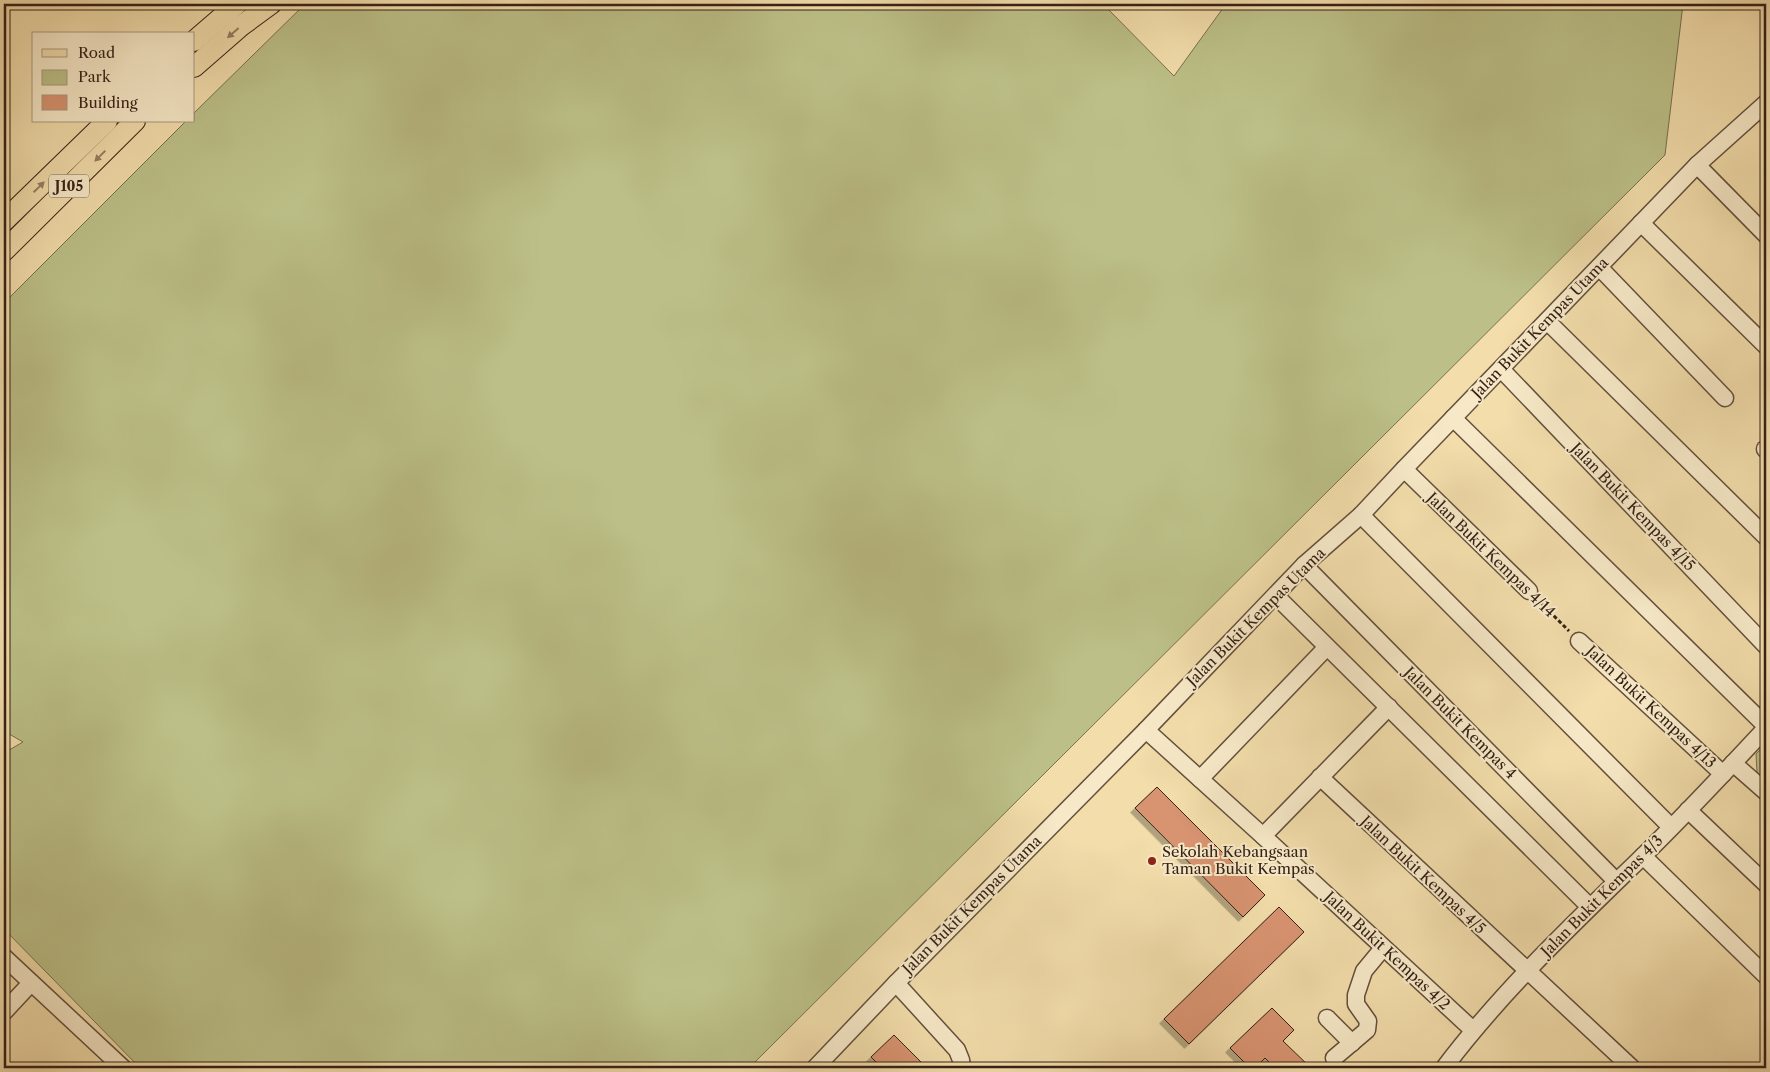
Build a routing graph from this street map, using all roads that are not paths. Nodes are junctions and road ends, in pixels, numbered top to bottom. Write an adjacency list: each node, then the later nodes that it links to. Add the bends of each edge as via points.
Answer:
1 (237, 4): 3 (main road)
2 (272, 4): 4 (main road, one-way to 4)
3 (195, 41)
4 (195, 66)
5 (1766, 102): 8 (street, Jalan Bukit Kempas Utama)
6 (106, 122): 9 (main road, J105, one-way to 6)
7 (134, 122): 12 (main road, J105, one-way to 12)
8 (1698, 165): 10 (street, Jalan Bukit Kempas Utama); 11 (street)
9 (4, 220)
10 (1641, 223): 13 (street, Jalan Bukit Kempas Utama); 15 (street)
11 (1766, 235)
12 (4, 251)
13 (1599, 267): 14 (street, Jalan Bukit Kempas Utama); 17 (street)
14 (1547, 321): 16 (street, Jalan Bukit Kempas Utama); 21 (street)
15 (1766, 346)
16 (1500, 369): 18 (street, Jalan Bukit Kempas Utama); 26 (street, Jalan Bukit Kempas 4/15)
17 (1724, 398)
18 (1453, 418): 19 (street, Jalan Bukit Kempas Utama); 29 (street)
19 (1404, 469): 20 (street, Jalan Bukit Kempas Utama); 23 (street, Jalan Bukit Kempas 4/14)
20 (1361, 515): 22 (street, Jalan Bukit Kempas Utama); 36 (street)
21 (1766, 537)
22 (1304, 565): 24 (street, Jalan Bukit Kempas Utama); 39 (street, Jalan Bukit Kempas 4)
23 (1529, 591)
24 (1276, 596): 27 (street); 30 (street, Jalan Bukit Kempas Utama)
25 (1579, 641): 31 (street, Jalan Bukit Kempas 4/13)
26 (1766, 646)
27 (1327, 647): 28 (street); 32 (street)
28 (1389, 707): 33 (street); 41 (street)
29 (1766, 727): 31 (street, Jalan Bukit Kempas 4/3)
30 (1146, 730): 32 (street, Jalan Bukit Kempas 4/2); 47 (street, Jalan Bukit Kempas Utama)
31 (1728, 769): 34 (street, Jalan Bukit Kempas 4/13); 35 (street, Jalan Bukit Kempas 4/3)
32 (1200, 778): 37 (street, Jalan Bukit Kempas 4/2)
33 (1320, 778): 37 (street); 44 (street, Jalan Bukit Kempas 4/5)
34 (1766, 792)
35 (1688, 810): 36 (street, Jalan Bukit Kempas 4/3); 40 (street)
36 (1671, 827): 38 (street, Jalan Bukit Kempas 4/3)
37 (1263, 836): 42 (street, Jalan Bukit Kempas 4/2)
38 (1643, 856): 39 (street, Jalan Bukit Kempas 4/3); 45 (street)
39 (1616, 881): 41 (street, Jalan Bukit Kempas 4/3)
40 (1766, 884)
41 (1590, 907): 44 (street, Jalan Bukit Kempas 4/3)
42 (1383, 948): 50 (street, Jalan Bukit Kempas 4/2); 51 (street, via 1364,971 1356,1004 1368,1026 1364,1034)
43 (4, 957): 46 (street)
44 (1527, 972): 50 (street, Jalan Bukit Kempas 4/3); 57 (street, Jalan Bukit Kempas 4/5)
45 (1766, 976)
46 (31, 983): 48 (street); 53 (street)
47 (896, 983): 54 (street, Jalan Bukit Kempas Utama); 55 (street, via 957,1050)
48 (4, 1012)
49 (1327, 1018): 51 (street)
50 (1473, 1030): 56 (street, Jalan Bukit Kempas 4/3)
51 (1352, 1043): 52 (street)
52 (1334, 1058)
53 (123, 1068)
54 (815, 1068)
55 (962, 1068)
56 (1444, 1068)
57 (1632, 1068)

